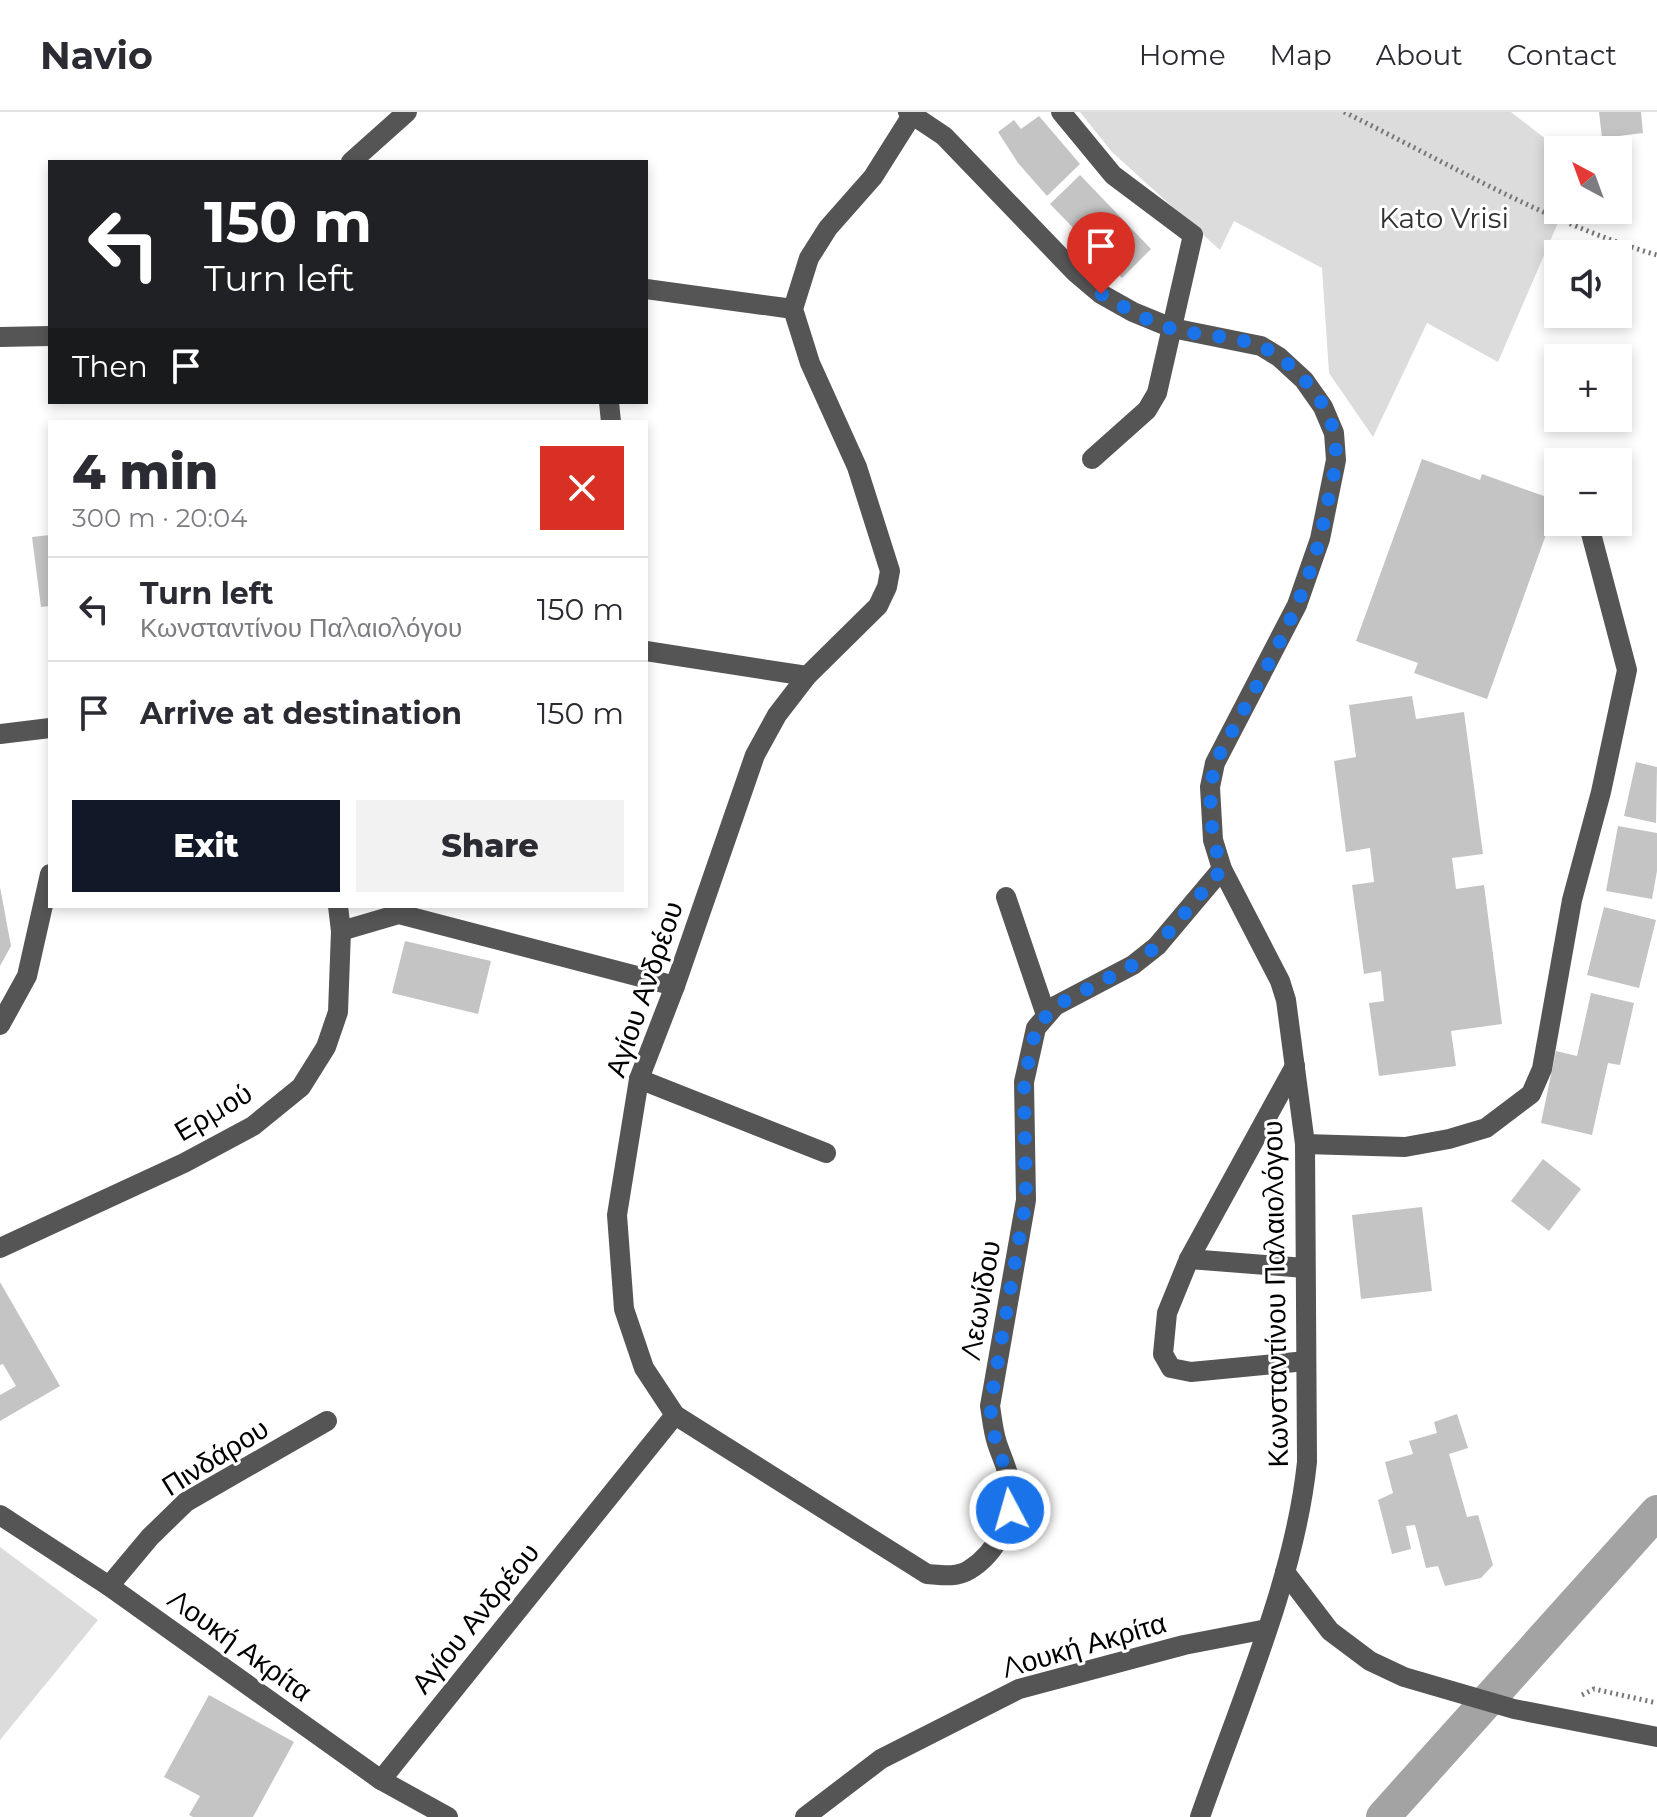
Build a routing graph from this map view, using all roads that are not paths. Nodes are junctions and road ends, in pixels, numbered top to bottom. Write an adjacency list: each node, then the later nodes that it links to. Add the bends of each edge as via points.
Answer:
1 (407, 112): 4 (street)
2 (1061, 112): 7 (street, via 1113,175 1193,235)
3 (912, 113): 6 (street, via 873,177 809,258); 7 (street, Κωνσταντίνου Παλαιολόγου, via 944,136 1101,294)
4 (353, 160)
5 (648, 289): 6 (street)
6 (793, 309): 13 (street, Αγίου Ανδρέου, via 810,363 857,467 890,571 878,606)
7 (1172, 328): 10 (street, via 1157,393 1147,410); 16 (street, Κωνσταντίνου Παλαιολόγου, via 1261,346 1279,357 1311,389 1334,433 1336,460 1309,575 1215,763 1209,811)
8 (48, 336): 9 (street)
9 (0, 337)
10 (1092, 459)
11 (1592, 536): 26 (street, via 1627,670 1572,900 1542,1069 1531,1094 1486,1128 1449,1139 1405,1147)
12 (648, 651): 13 (street)
13 (807, 676): 21 (street, Αγίου Ανδρέου, via 755,755)
14 (48, 728): 15 (street)
15 (0, 734)
16 (1222, 869): 22 (street, via 1157,946); 24 (street, Κωνσταντίνου Παλαιολόγου, via 1280,981)
17 (48, 883): 23 (street, via 27,976)
18 (1006, 897): 22 (street)
19 (338, 908): 20 (street, Ερμού)
20 (341, 931): 21 (street, via 399,914); 28 (street, Ερμού, via 338,1012 326,1047 301,1087 253,1126 184,1163)
21 (675, 986): 25 (street, Αγίου Ανδρέου)
22 (1046, 1015): 32 (street, Λεωνίδου, via 1036,1028 1024,1082 1026,1200 990,1406 1010,1483 1010,1510 989,1552 968,1570 948,1576 927,1574)
23 (0, 1025)
24 (1295, 1066): 26 (street, Κωνσταντίνου Παλαιολόγου); 29 (street)
25 (639, 1079): 27 (street); 32 (street, Αγίου Ανδρέου, via 617,1215 624,1309 644,1368)
26 (1305, 1144): 30 (street, Κωνσταντίνου Παλαιολόγου)
27 (826, 1153)
28 (0, 1248)
29 (1189, 1259): 30 (street); 31 (street, via 1167,1313 1163,1354 1171,1368 1191,1372)
30 (1305, 1268): 31 (street, Κωνσταντίνου Παλαιολόγου)
31 (1306, 1361): 35 (street, Κωνσταντίνου Παλαιολόγου, via 1307,1462)
32 (675, 1415): 39 (street, Αγίου Ανδρέου)
33 (327, 1421): 36 (street, Πινδάρου, via 186,1502)
34 (0, 1515): 36 (street, Λουκή Ακρίτα)
35 (1285, 1572): 37 (street, Κωνσταντίνου Παλαιολόγου); 38 (street, via 1330,1631 1352,1650 1404,1677 1505,1706)
36 (109, 1586): 39 (street, Λουκή Ακρίτα)
37 (1267, 1629): 41 (street, Λουκή Ακρίτα, via 1019,1689 881,1759); 42 (street, Κωνσταντίνου Παλαιολόγου)
38 (1657, 1737)
39 (381, 1780): 40 (street, Λουκή Ακρίτα)
40 (448, 1817)
41 (805, 1817)
42 (1200, 1817)

